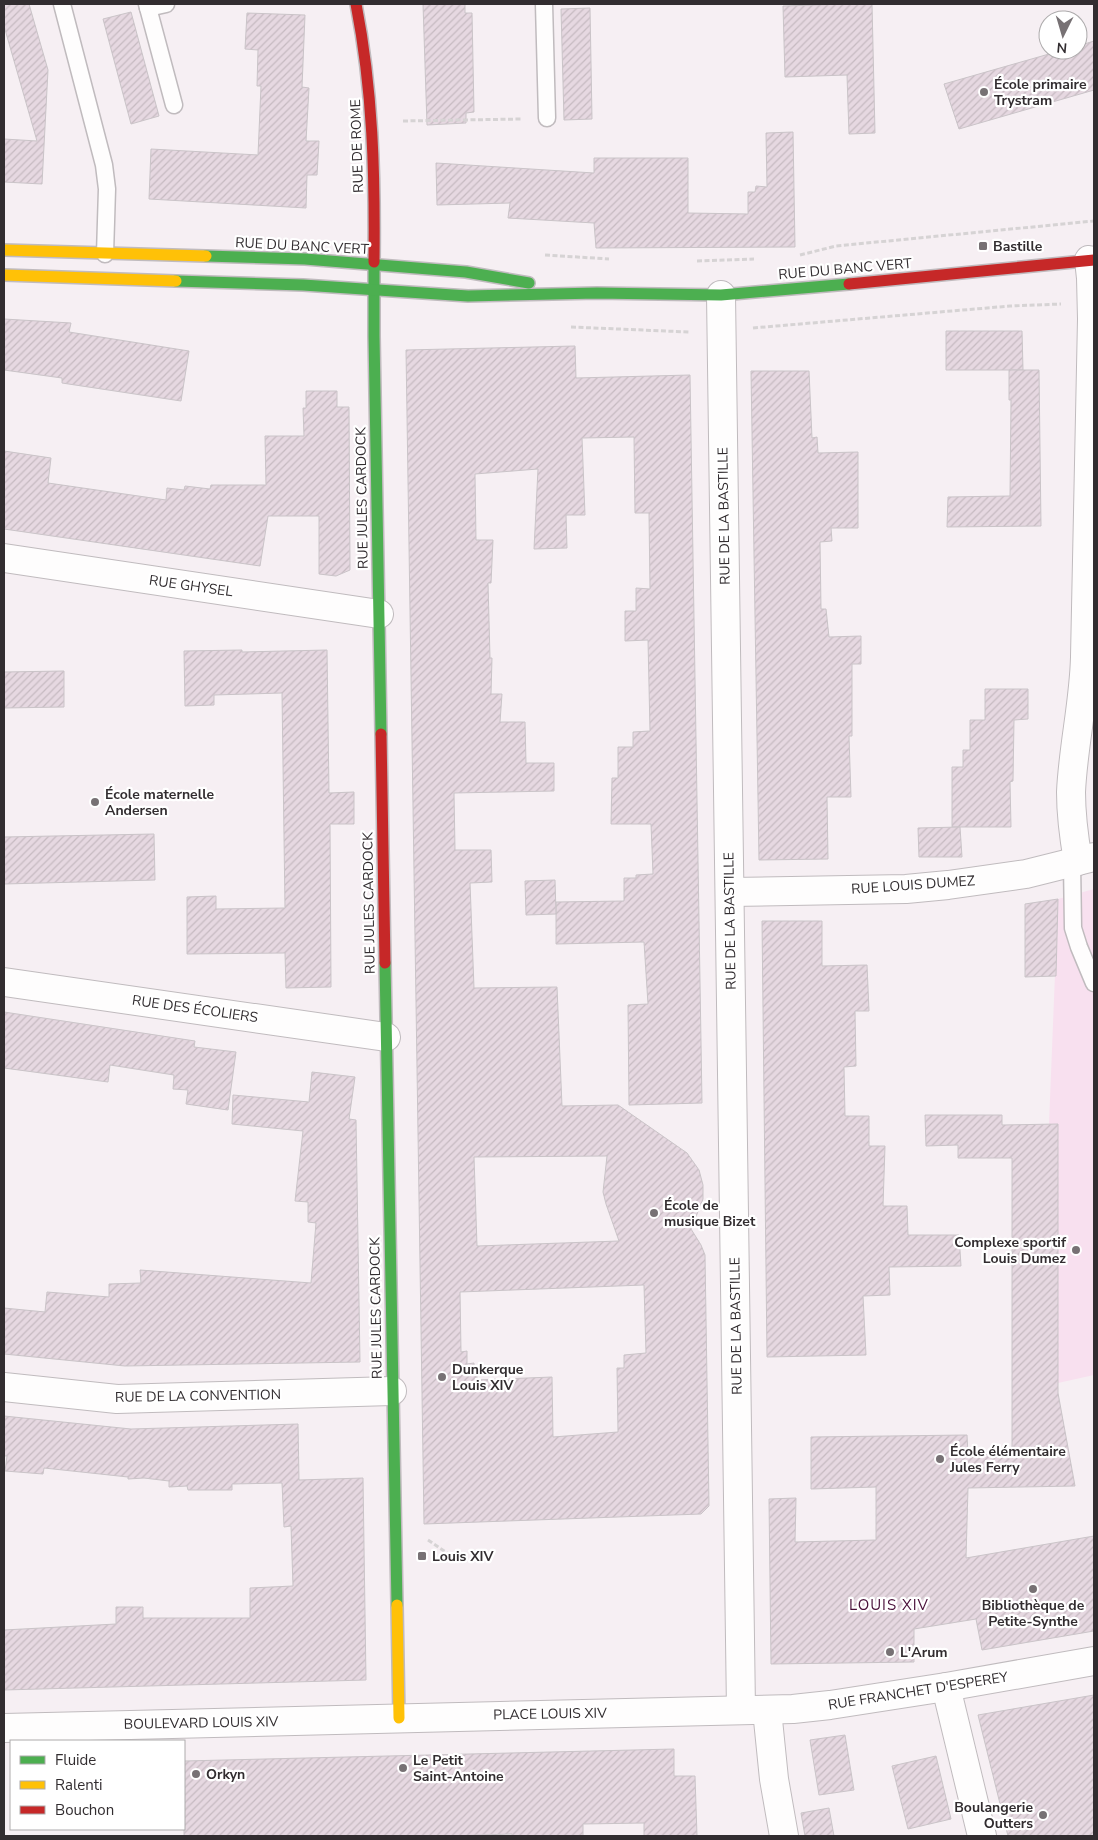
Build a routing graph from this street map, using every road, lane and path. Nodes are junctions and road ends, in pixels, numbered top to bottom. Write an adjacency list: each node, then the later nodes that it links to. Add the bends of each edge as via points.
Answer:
1 (62, 4): 11 (lane, via 104,165 107,189)
2 (166, 4): 5 (lane)
3 (356, 4): 8 (street, RUE DE ROME, via 369,76)
4 (544, 4): 7 (lane)
5 (148, 6): 6 (lane)
6 (174, 105)
7 (547, 118): 8 (path)
8 (372, 121): 18 (street, RUE DE ROME)
9 (1094, 222): 13 (path, via 836,246)
10 (4, 250): 11 (street, RUE DU BANC VERT)
11 (105, 254): 18 (street, RUE DU BANC VERT, via 305,259)
12 (540, 255): 15 (path)
13 (798, 255)
14 (759, 258): 17 (path)
15 (616, 260)
16 (1092, 260): 22 (street, RUE DU BANC VERT); 25 (street, via 1085,657 1072,792 1072,826)
17 (692, 261)
18 (374, 265): 20 (street, RUE DE ROME); 21 (street, RUE DU BANC VERT, via 466,272)
19 (4, 275): 20 (street, RUE DU BANC VERT)
20 (374, 289): 21 (street, RUE DU BANC VERT, via 468,296); 24 (street, RUE JULES CARDOCK)
21 (597, 293): 22 (street, RUE DU BANC VERT)
22 (721, 295): 26 (street, RUE DE LA BASTILLE)
23 (4, 558): 24 (street, RUE GHYSEL)
24 (379, 614): 29 (street, RUE JULES CARDOCK)
25 (1081, 860): 26 (street, RUE LOUIS DUMEZ, via 1026,874 970,883 913,888); 28 (lane, via 1074,928)
26 (730, 892): 34 (street, RUE DE LA BASTILLE, via 739,1548)
27 (4, 982): 29 (street, RUE DES ÉCOLIERS)
28 (1094, 983)
29 (386, 1037): 31 (street, RUE JULES CARDOCK)
30 (4, 1387): 31 (street, RUE DE LA CONVENTION, via 117,1399)
31 (392, 1391): 35 (street, RUE JULES CARDOCK)
32 (1094, 1661): 33 (street, RUE FRANCHET D'ESPEREY)
33 (946, 1687): 34 (street, RUE FRANCHET D'ESPEREY, via 830,1706); 38 (street)
34 (754, 1710): 35 (street, PLACE LOUIS XIV); 37 (street, via 773,1769)
35 (399, 1718): 36 (street, BOULEVARD LOUIS XIV)
36 (4, 1728)
37 (784, 1836)
38 (982, 1836)

